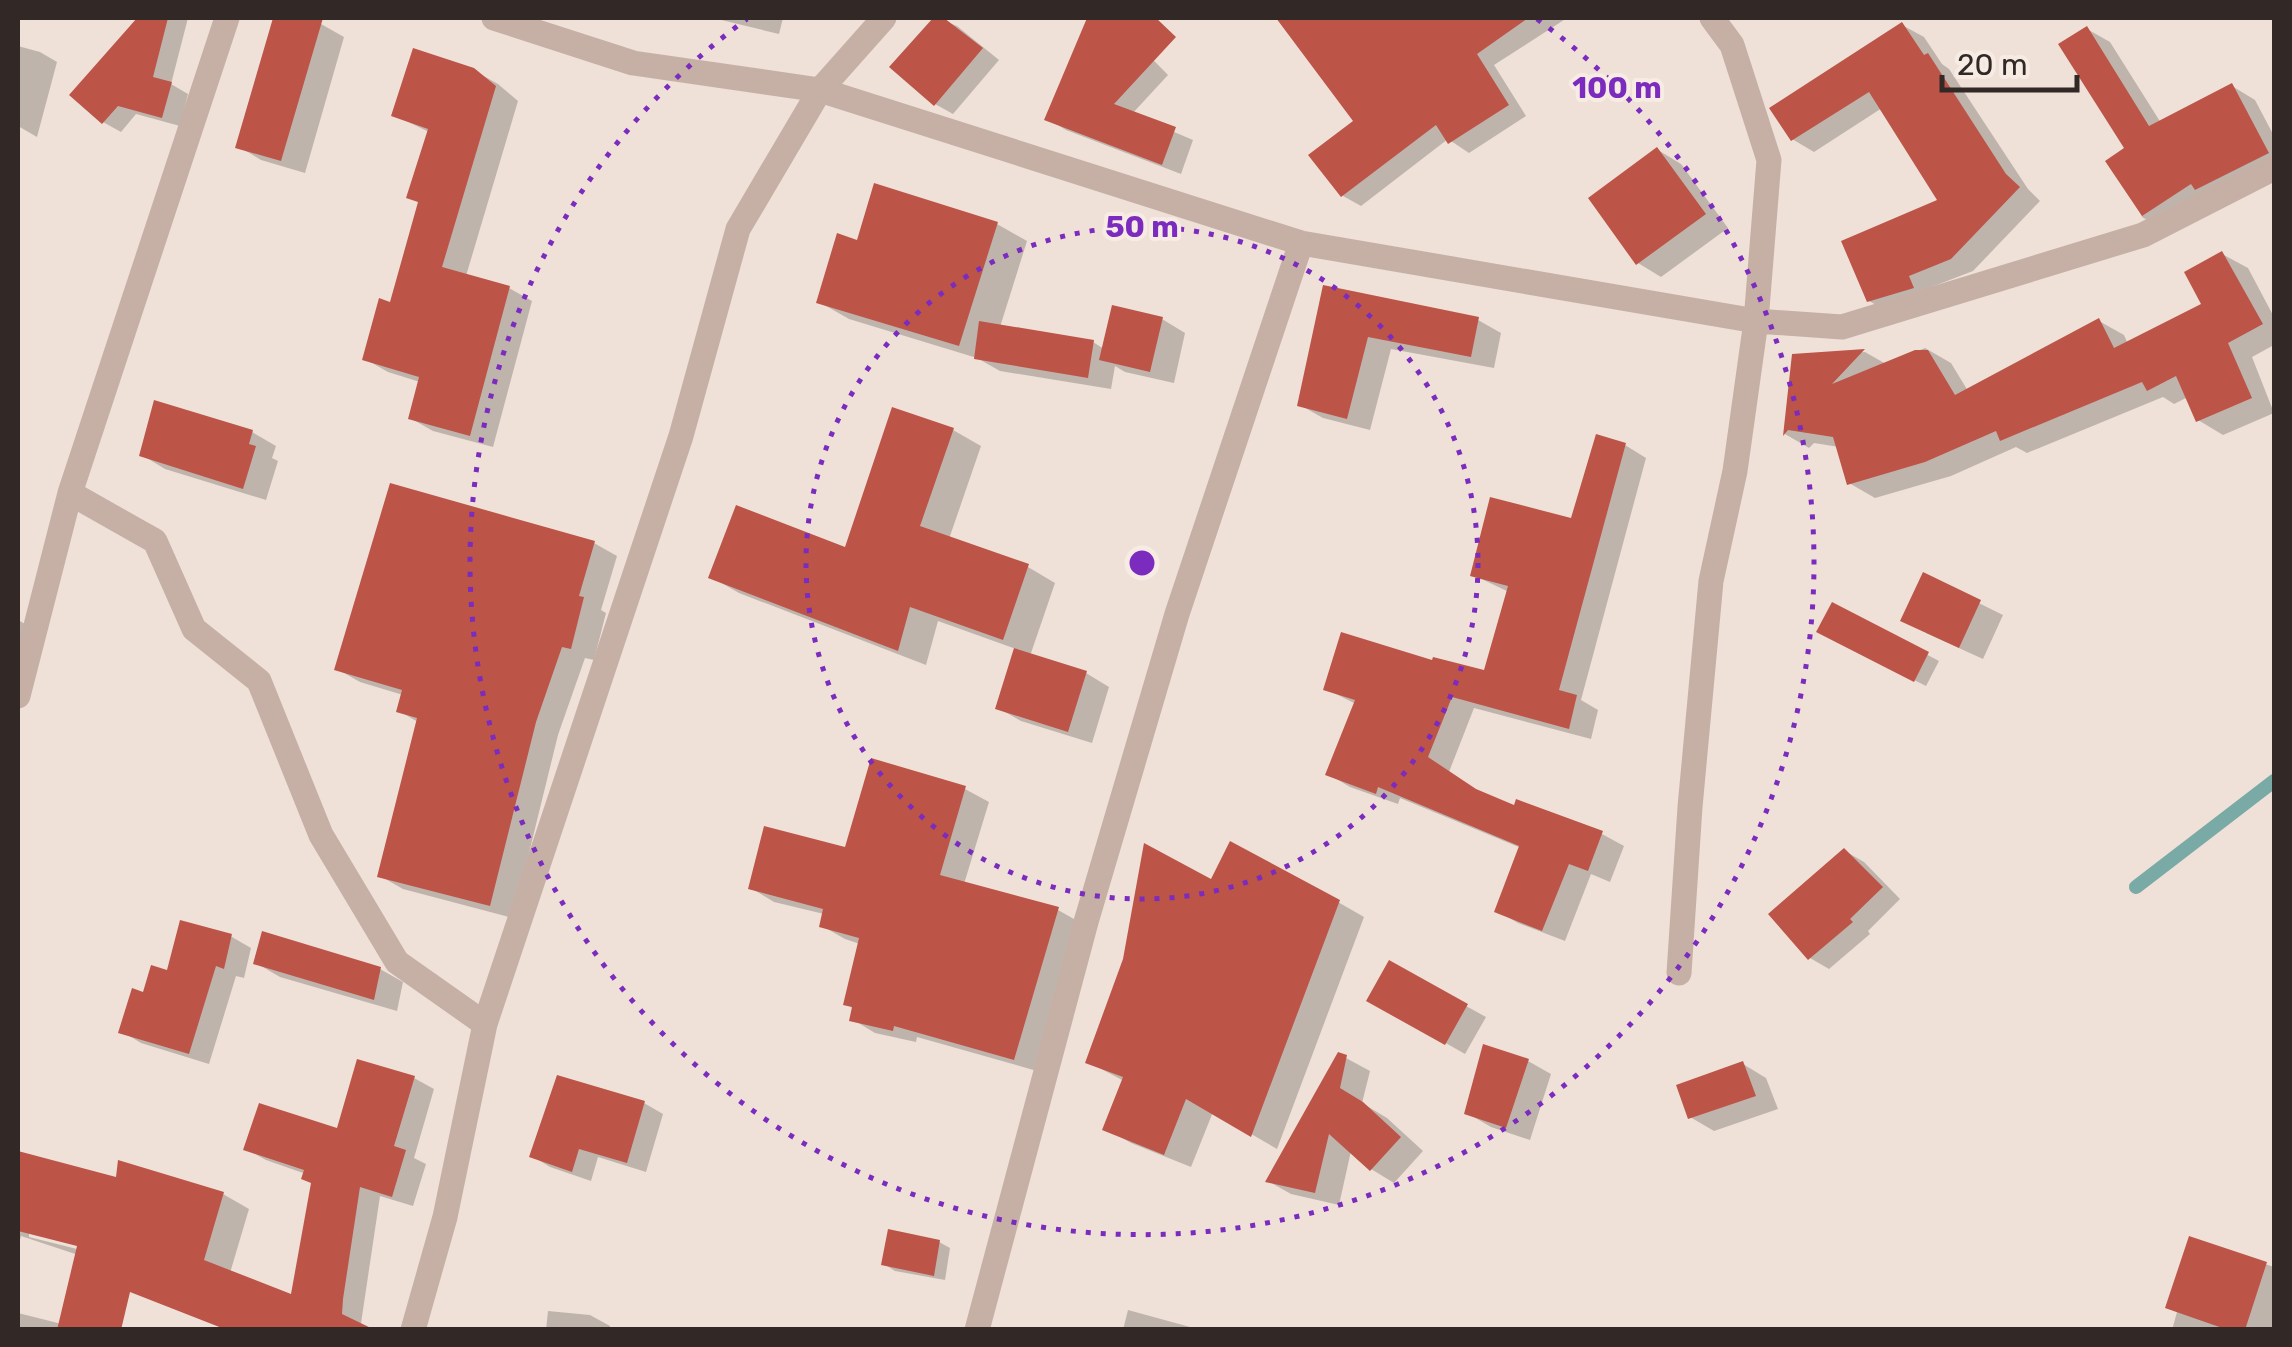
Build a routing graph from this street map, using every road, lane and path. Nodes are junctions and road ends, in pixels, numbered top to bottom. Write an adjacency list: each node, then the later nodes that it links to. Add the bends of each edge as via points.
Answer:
1 (227, 18): 9 (street)
2 (494, 18): 5 (street, via 632,62)
3 (884, 18): 5 (street)
4 (1712, 18): 8 (street, via 1732,45 1768,160)
5 (820, 90): 7 (street); 12 (street, via 738,229 680,436)
6 (2274, 168): 8 (street, via 2143,235 1842,327)
7 (1301, 243): 8 (street); 14 (street, via 1177,614)
8 (1756, 321): 11 (street, via 1711,581)
9 (70, 493): 10 (street); 12 (street, via 155,541 194,629 260,681 321,835 397,962)
10 (18, 696)
11 (1679, 973)
12 (484, 1024): 13 (street, via 445,1217)
13 (413, 1330)
14 (976, 1330)

